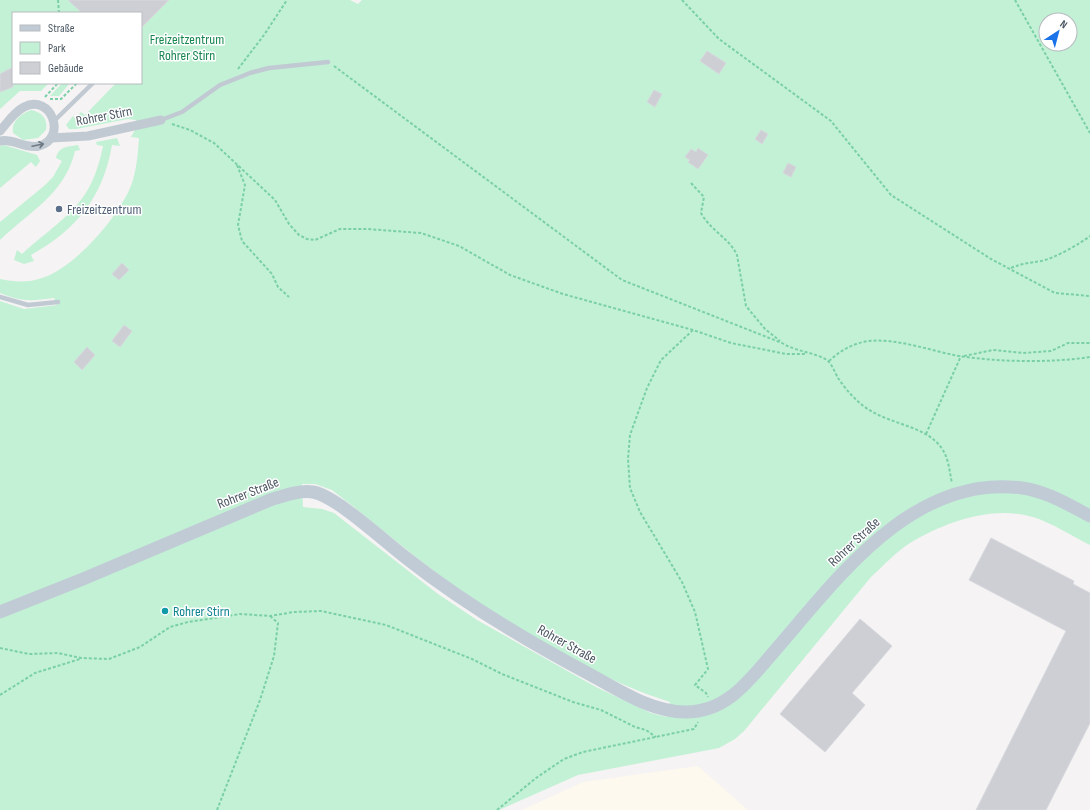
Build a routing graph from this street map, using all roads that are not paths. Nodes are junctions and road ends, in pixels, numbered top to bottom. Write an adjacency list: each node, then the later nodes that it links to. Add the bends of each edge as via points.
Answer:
1 (328, 62): 3 (lane, via 269,68 232,80 209,92 182,112)
2 (92, 84): 4 (lane)
3 (161, 120): 6 (street, Rohrer Stirn, via 88,136)
4 (54, 121): 5 (street, via 46,109 31,104 19,110); 6 (street, via 55,128)
5 (0, 131)
6 (51, 138): 7 (street, Rohrer Stirn, one-way to 6, via 6,140 34,147)
7 (0, 141)
8 (0, 297): 9 (lane, via 28,305)
9 (58, 302)
10 (1090, 516): 11 (main road, Rohrer Straße, via 1046,494 1022,488 993,488 955,495 905,518 874,541 823,594 738,692 717,706 700,711 674,712 648,704 539,647 433,579 334,501 314,492 292,493 270,500)
11 (0, 612)

